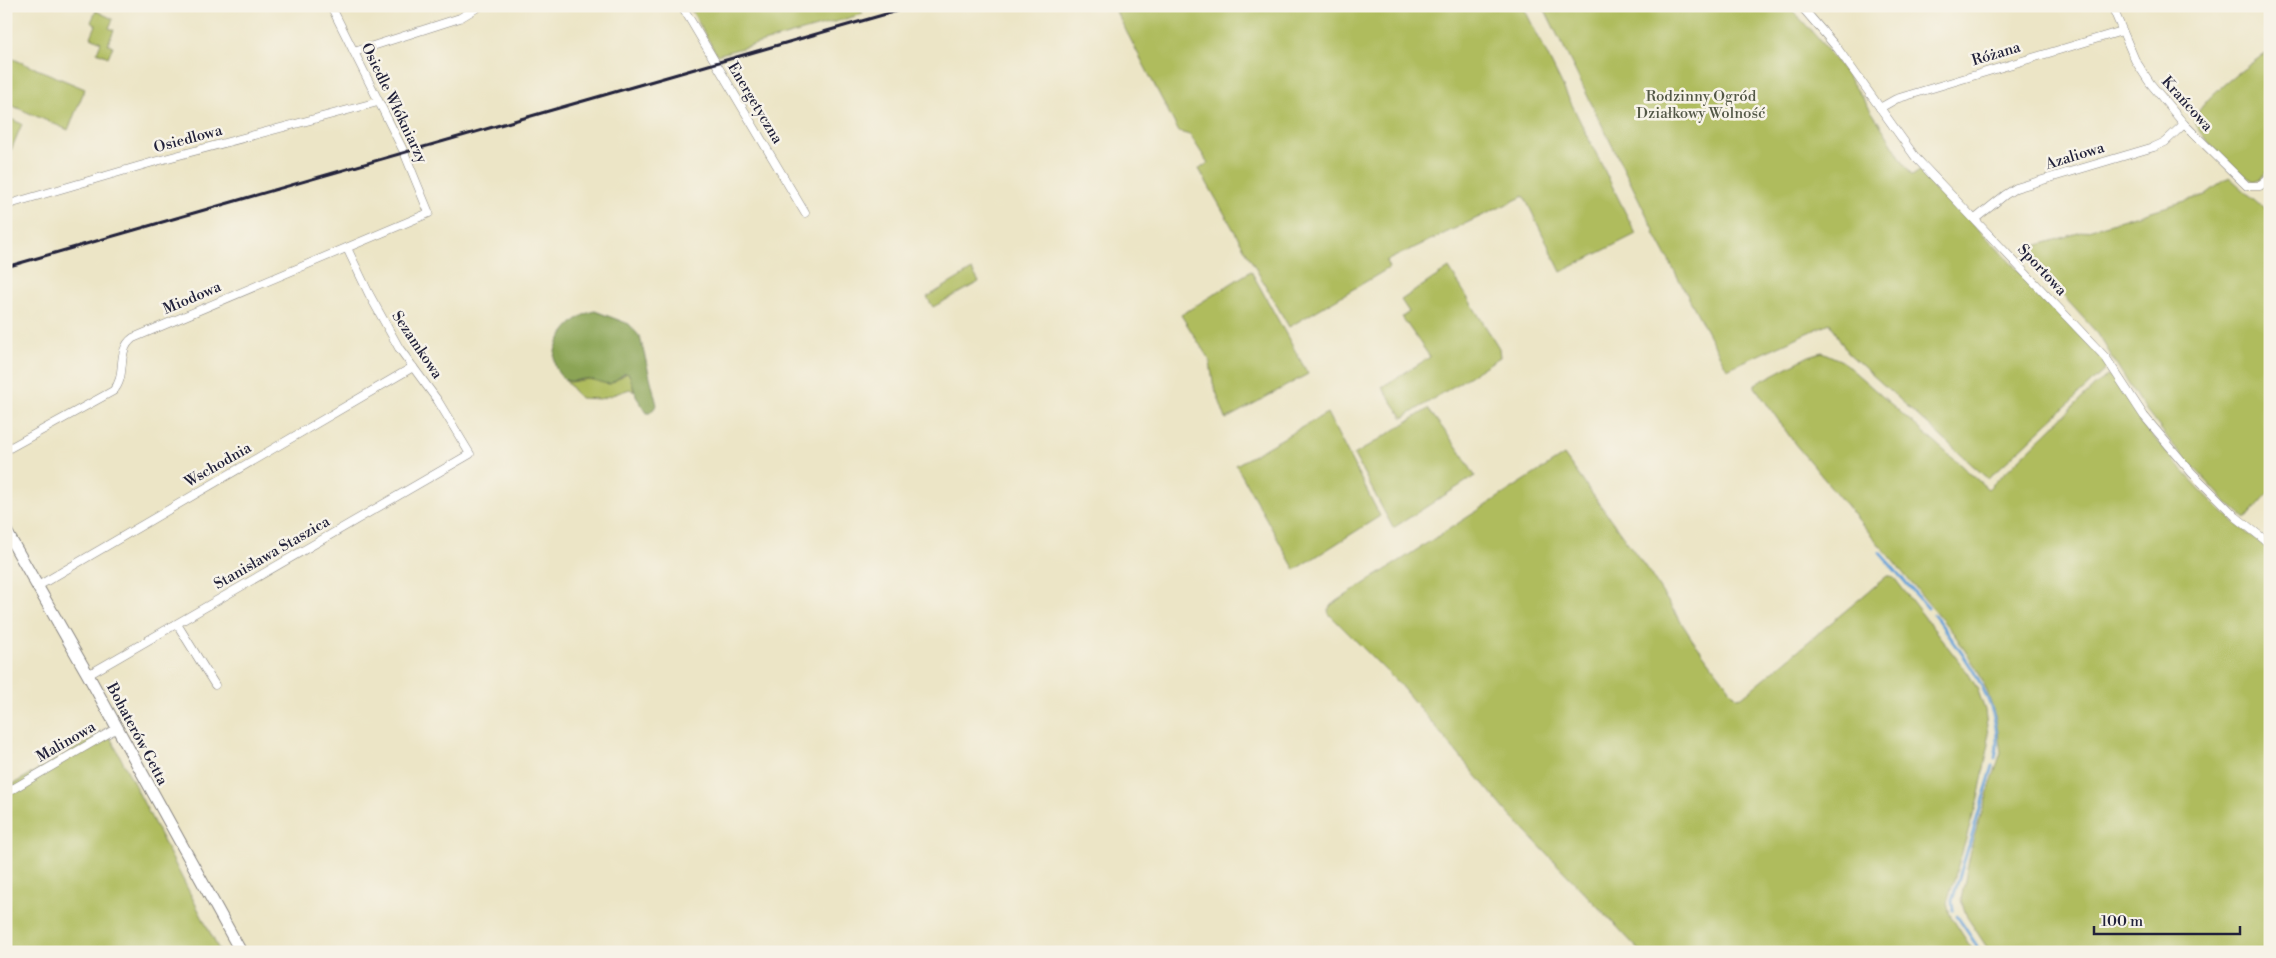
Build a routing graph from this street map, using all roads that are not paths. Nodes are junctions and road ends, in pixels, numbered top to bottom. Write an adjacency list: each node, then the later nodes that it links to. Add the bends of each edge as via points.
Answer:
1 (331, 6): 7 (street, Osiedle Włókniarzy)
2 (480, 6): 7 (street, via 460,18)
3 (682, 6): 14 (street, Energetyczna)
4 (1801, 6): 9 (street, Sportowa)
5 (2112, 6): 6 (street, Krańcowa)
6 (2122, 31): 9 (street, Różana, via 1896,99); 10 (street, Krańcowa, via 2144,74)
7 (354, 52): 8 (street, Osiedle Włókniarzy)
8 (378, 102): 12 (street, Osiedlowa); 13 (street, Osiedle Włókniarzy, via 404,152)
9 (1880, 108): 15 (street, Sportowa, via 1914,155)
10 (2184, 124): 11 (street, Krańcowa, via 2247,186 2260,186); 15 (street, Azaliowa, via 2154,147 2014,189)
11 (2270, 178)
12 (6, 205)
13 (429, 213): 16 (street, Miodowa)
14 (805, 214)
15 (1975, 219): 21 (street, Sportowa, via 2110,362 2144,416 2192,474 2229,511)
16 (347, 248): 17 (street, Sezamkowa, via 385,324); 18 (street, Miodowa, via 134,338 124,349 120,379 113,391)
17 (413, 367): 19 (street, Sezamkowa); 22 (street, Wschodnia)
18 (6, 450)
19 (470, 454): 23 (street, Stanisława Staszica)
20 (6, 531): 22 (street, Bohaterów Getta)
21 (2270, 544)
22 (38, 586): 24 (street, Bohaterów Getta)
23 (177, 624): 24 (street, Stanisława Staszica); 25 (street)
24 (88, 675): 26 (street, Bohaterów Getta)
25 (215, 685)
26 (118, 728): 27 (street, Malinowa, via 11,790); 28 (street, Bohaterów Getta)
27 (6, 782)
28 (240, 952)

